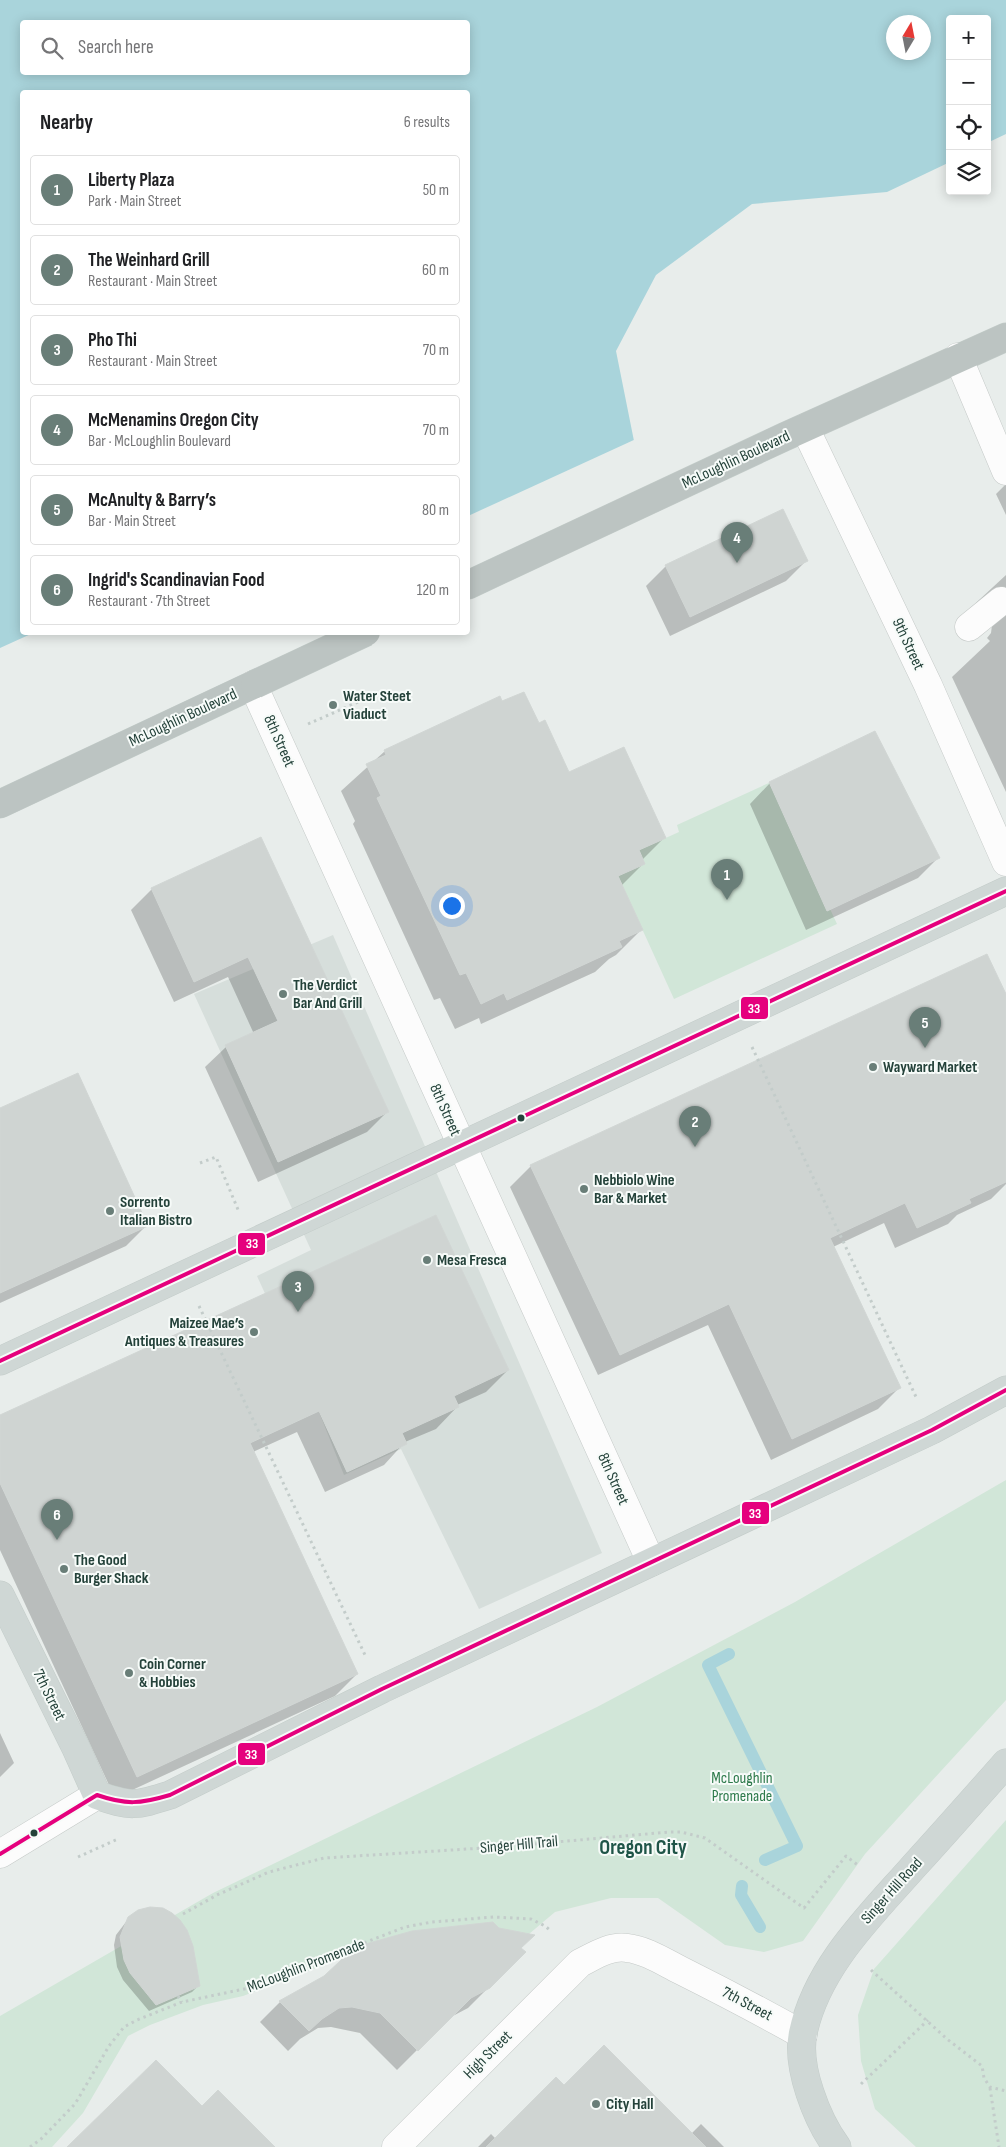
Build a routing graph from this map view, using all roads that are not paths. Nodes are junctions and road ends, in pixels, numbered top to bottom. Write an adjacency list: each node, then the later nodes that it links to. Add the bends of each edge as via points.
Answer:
1 (1006, 337): 2 (highway, McLoughlin Boulevard)
2 (958, 357): 3 (highway, McLoughlin Boulevard); 4 (street)
3 (795, 432): 5 (highway, McLoughlin Boulevard); 11 (street, 9th Street, via 928,685)
4 (1006, 472)
5 (470, 584)
6 (1001, 601): 7 (street)
7 (970, 627)
8 (360, 635): 9 (highway, McLoughlin Boulevard, bridge)
9 (254, 685): 10 (highway, McLoughlin Boulevard); 13 (street, 8th Street)
10 (0, 804)
11 (1006, 862)
12 (1006, 891): 13 (main road)
13 (461, 1145): 14 (main road); 16 (street, 8th Street)
14 (0, 1361)
15 (1006, 1390): 16 (main road, via 932,1430)
16 (651, 1562): 19 (main road, via 382,1689 170,1795 138,1805)
17 (0, 1595): 19 (main road, 7th Street, via 76,1748)
18 (1006, 1762): 22 (main road, Singer Hill Road, via 854,1934 815,1996)
19 (96, 1796): 20 (street)
20 (0, 1854)
21 (580, 1963): 22 (street, 7th Street, via 615,1948 639,1951 740,1999); 23 (street, High Street)
22 (803, 2035): 24 (main road, via 802,2050 809,2090 828,2135)
23 (396, 2147)
24 (837, 2147)

